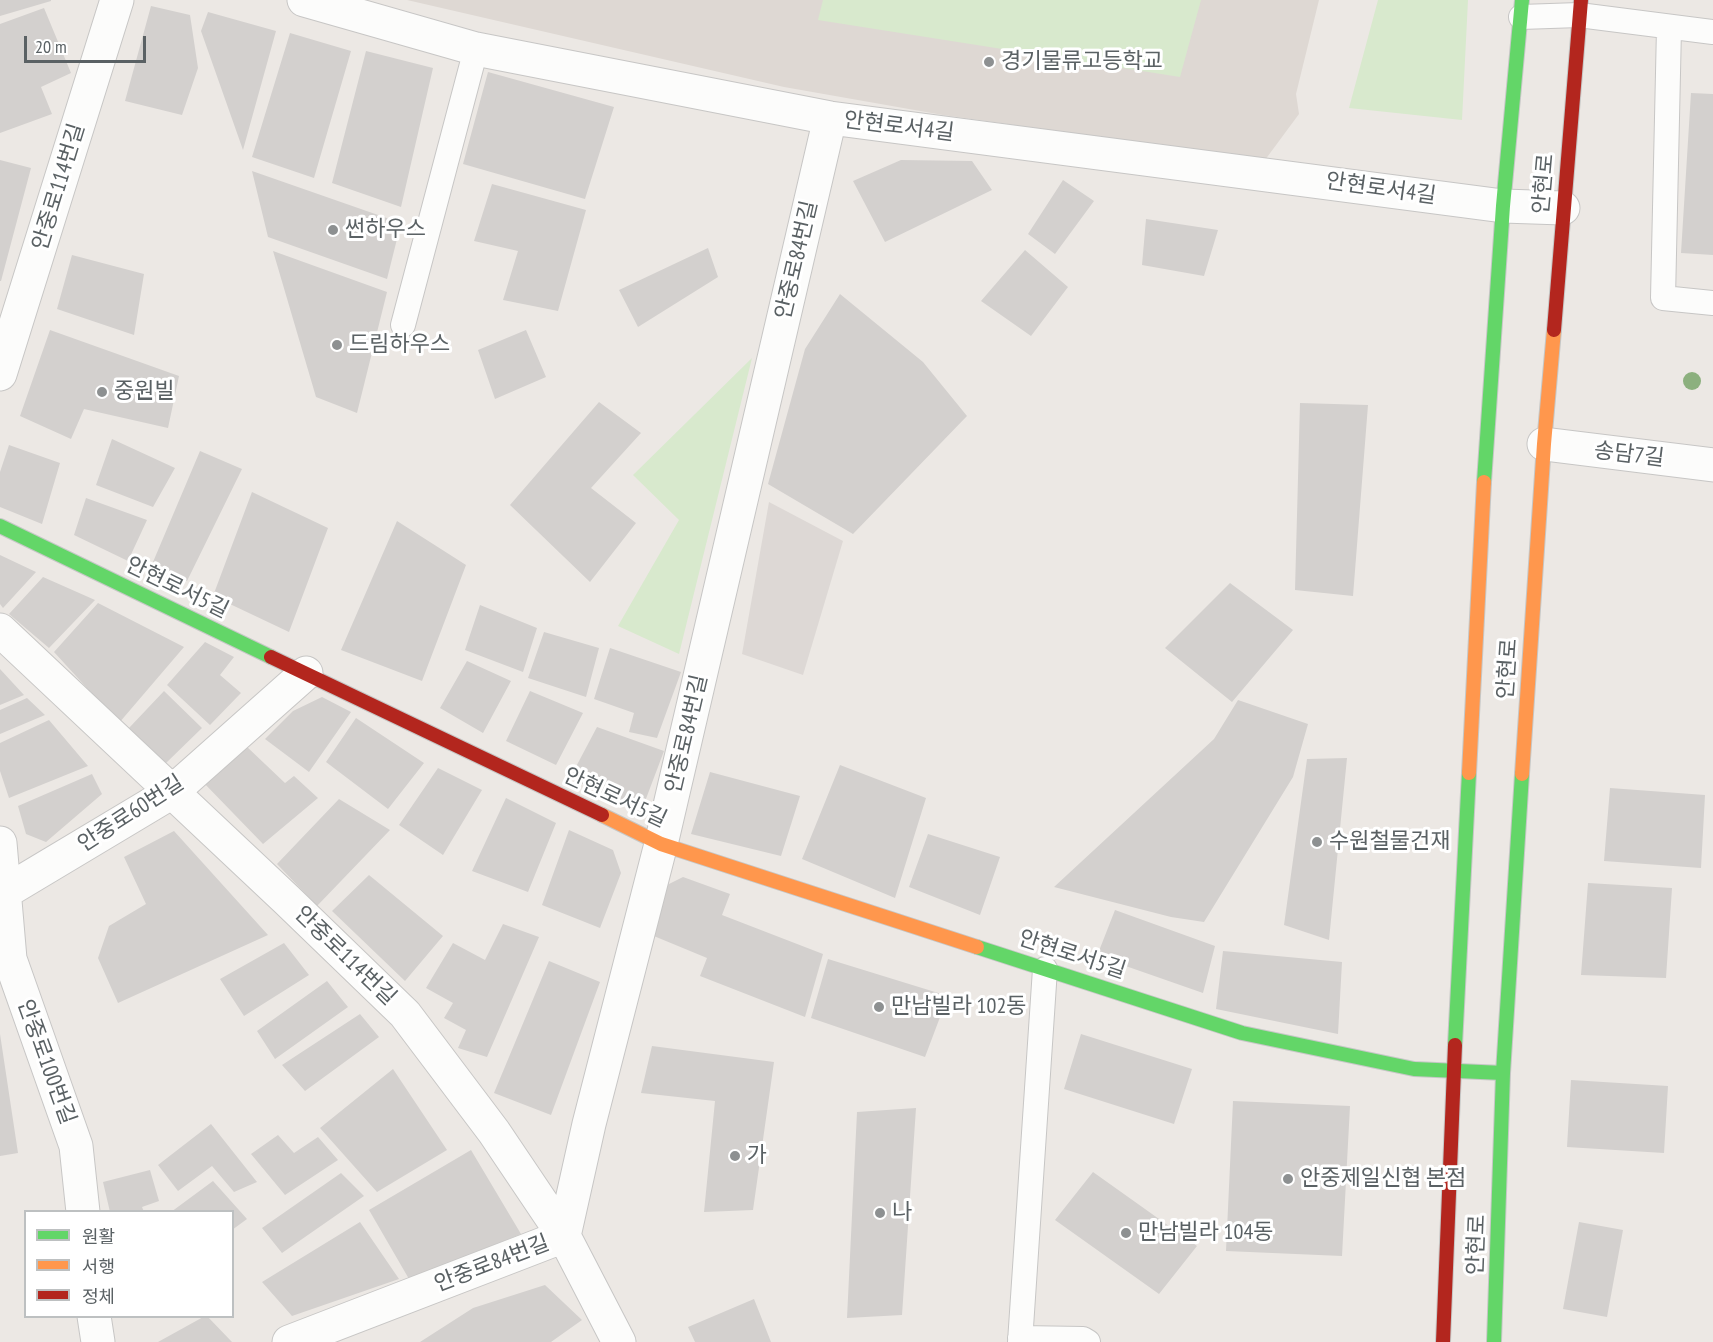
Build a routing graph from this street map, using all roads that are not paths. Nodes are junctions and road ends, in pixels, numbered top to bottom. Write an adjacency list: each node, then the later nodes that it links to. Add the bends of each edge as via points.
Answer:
1 (117, 0): 13 (street, 안중로114번길)
2 (304, 0): 7 (street, 안현로서4길)
3 (1580, 8): 4 (lane); 5 (lane); 10 (main road, 안현로)
4 (1522, 9): 9 (main road, 안현로)
5 (1669, 28): 6 (lane); 11 (lane, via 1663,298)
6 (1713, 32)
7 (476, 49): 8 (street, 안현로서4길); 12 (lane)
8 (830, 118): 9 (street, 안현로서4길); 21 (street, 안중로84번길)
9 (1503, 206): 10 (street, 안현로서4길); 24 (main road, 안현로, via 1488,406)
10 (1563, 208): 14 (main road, 안현로)
11 (1713, 303)
12 (403, 325)
13 (0, 374)
14 (1544, 444): 15 (street, 송담7길); 25 (main road, 안현로)
15 (1713, 465)
16 (0, 526): 18 (main road, 안현로서5길)
17 (0, 630): 19 (street, 안중로114번길)
18 (306, 673): 19 (street, 안중로60번길); 21 (main road, 안현로서5길)
19 (172, 792): 22 (street, 안중로60번길); 27 (street, 안중로114번길, via 405,1014 494,1132)
20 (0, 843): 22 (street, 안중로100번길)
21 (661, 844): 23 (main road, 안현로서5길); 27 (street, 안중로84번길)
22 (2, 894): 26 (street, 안중로100번길, via 10,960 76,1146)
23 (1045, 969): 24 (main road, 안현로서5길, via 1242,1033 1414,1069); 29 (lane)
24 (1454, 1072): 25 (main road, 안현로서5길); 34 (main road, 안현로)
25 (1503, 1073): 35 (main road, 안현로)
26 (83, 1210)
27 (564, 1236): 31 (street, 안중로84번길); 32 (street, 안중로114번길)
28 (94, 1318): 30 (street)
29 (1020, 1340): 33 (lane)
30 (98, 1342)
31 (289, 1342)
32 (619, 1342)
33 (1088, 1342)
34 (1443, 1342)
35 (1494, 1342)

